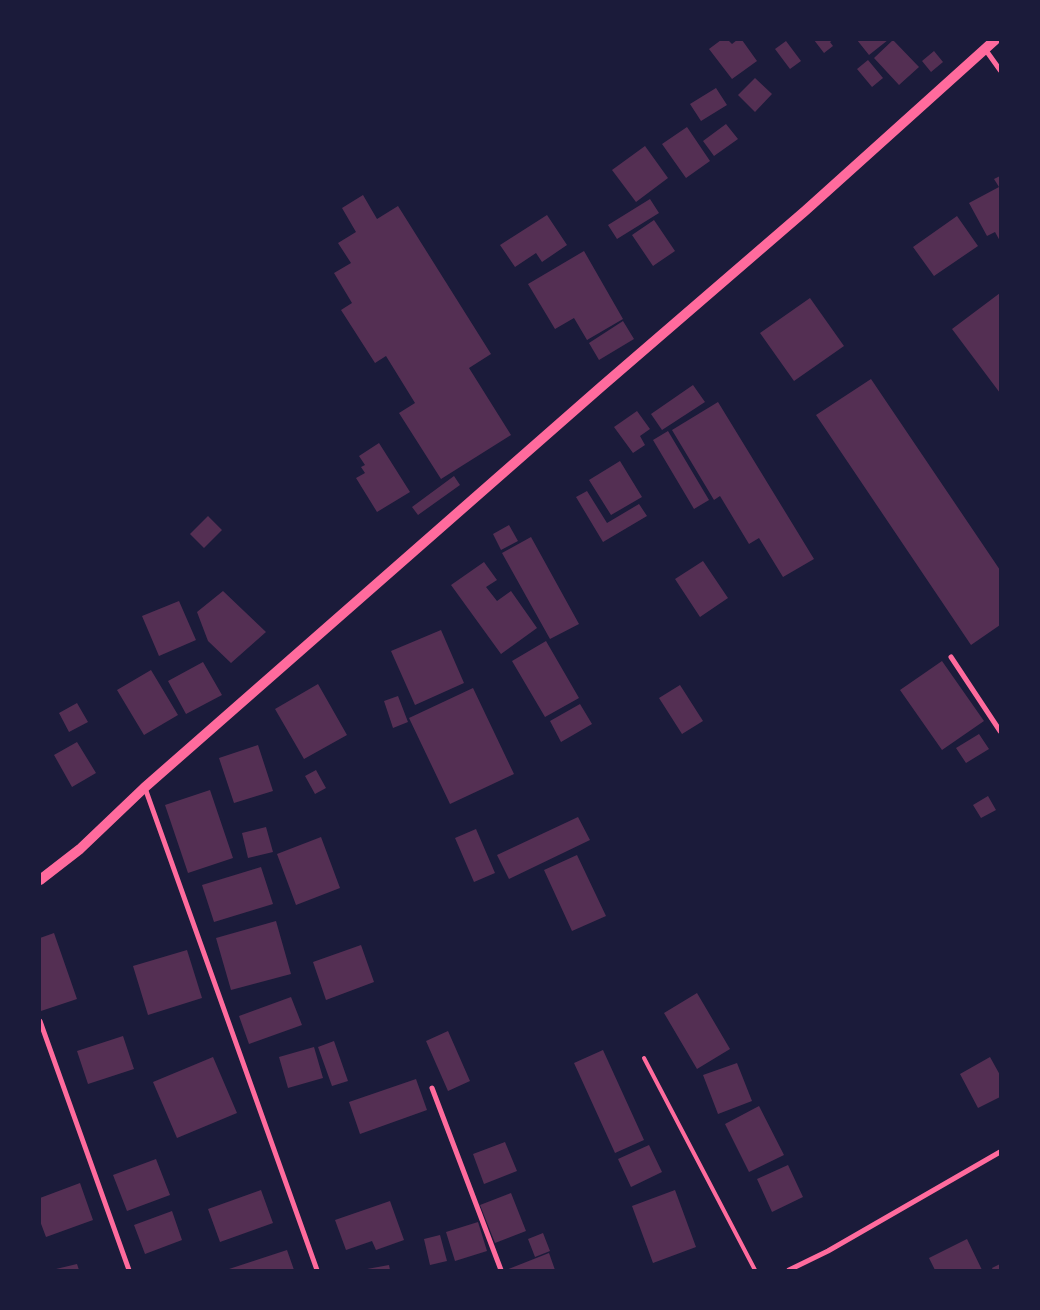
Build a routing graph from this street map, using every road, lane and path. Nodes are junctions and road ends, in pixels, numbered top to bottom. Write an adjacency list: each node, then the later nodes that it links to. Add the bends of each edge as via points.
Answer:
1 (995, 40): 2 (main road)
2 (985, 49): 3 (street); 6 (main road, via 805,211)
3 (1000, 70)
4 (951, 657): 5 (street)
5 (1000, 731)
6 (144, 788): 7 (main road, via 80,849); 13 (street)
7 (40, 880)
8 (40, 1021): 12 (street)
9 (644, 1058): 15 (lane)
10 (432, 1088): 14 (street)
11 (1000, 1152): 16 (street)
12 (129, 1270)
13 (317, 1270)
14 (501, 1270)
15 (755, 1270)
16 (789, 1270)

